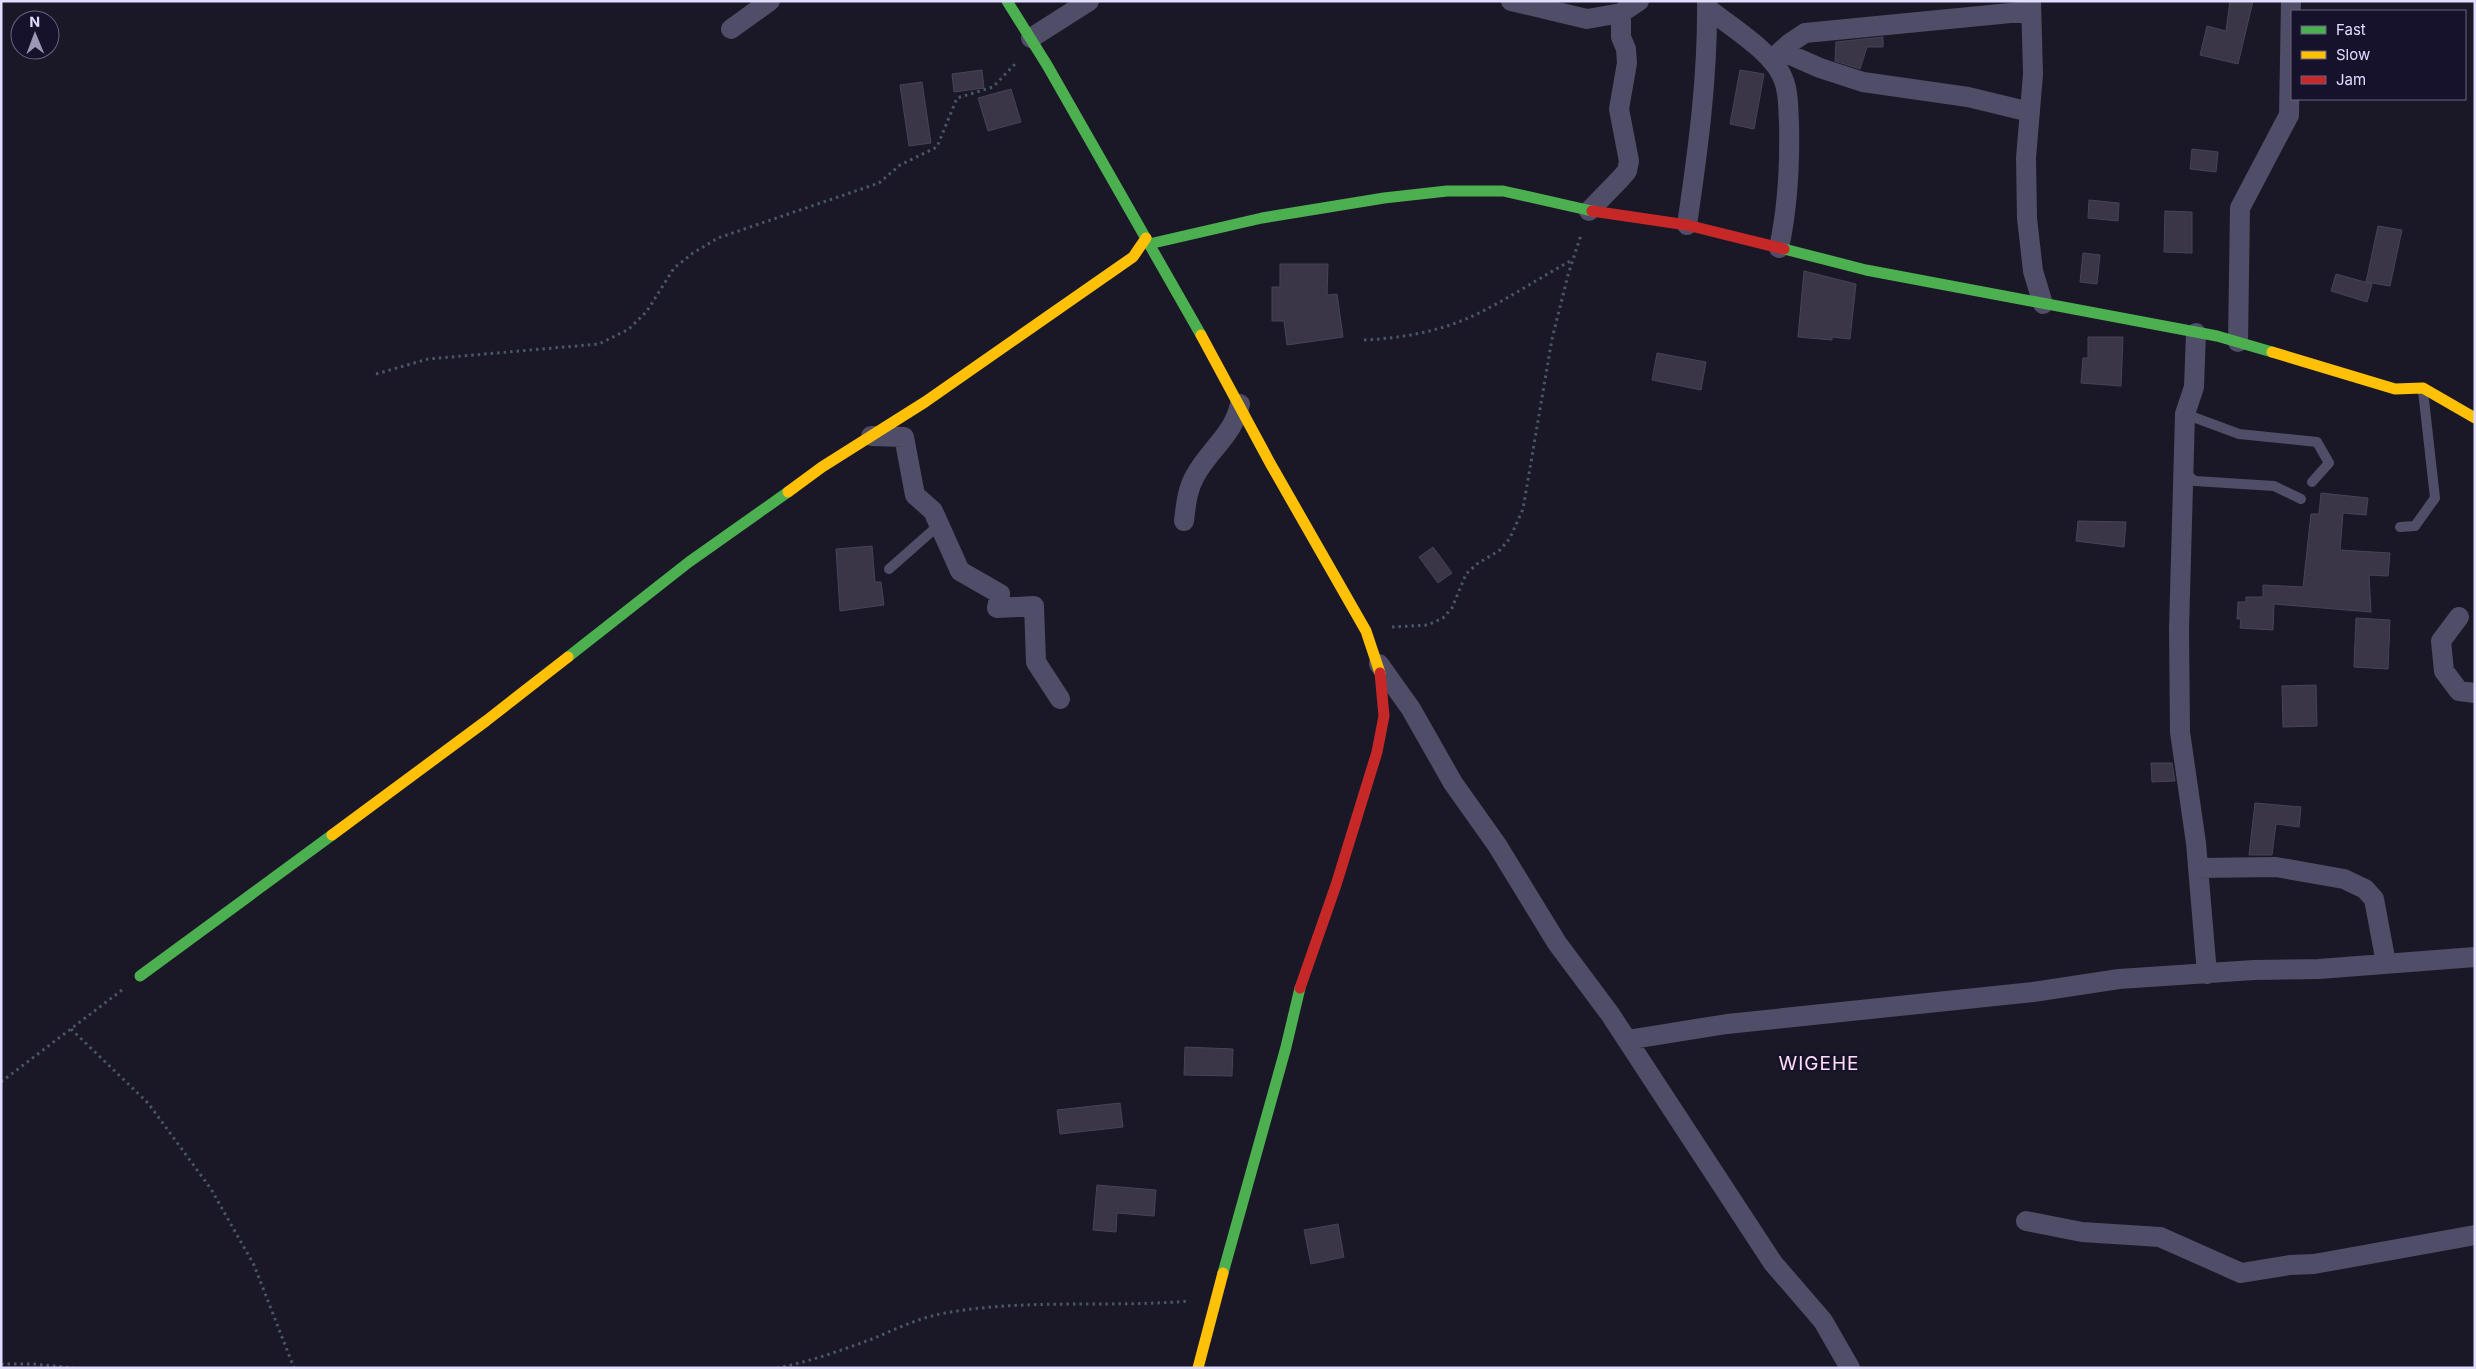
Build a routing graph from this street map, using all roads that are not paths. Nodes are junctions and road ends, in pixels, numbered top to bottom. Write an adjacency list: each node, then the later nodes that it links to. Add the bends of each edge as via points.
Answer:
1 (770, 1): 10 (street)
2 (1007, 1): 11 (street)
3 (1089, 1): 11 (street)
4 (1511, 1): 9 (street, via 1587,20)
5 (1639, 1): 9 (street)
6 (2291, 1): 20 (street, via 2289,115 2240,208)
7 (1707, 5): 12 (street); 15 (street, via 1706,68)
8 (2031, 6): 12 (street, via 1805,33); 13 (street, via 2033,74)
9 (1621, 13): 14 (street, via 1626,63 1619,109 1629,161 1621,178)
10 (730, 29)
11 (1031, 38): 16 (street)
12 (1776, 56): 13 (street, via 1863,82 1968,96); 17 (street, via 1787,94 1790,162 1786,218)
13 (2030, 112): 18 (street, via 2026,158 2027,218 2033,271)
14 (1589, 211): 15 (street); 16 (street, via 1503,191 1447,191 1262,218)
15 (1686, 225): 17 (street)
16 (1148, 241): 22 (street); 25 (street, via 1133,257)
17 (1779, 248): 18 (street, via 1866,270)
18 (2043, 304): 19 (street)
19 (2196, 332): 20 (street); 23 (street, via 2194,387)
20 (2238, 342): 21 (street, via 2395,389)
21 (2423, 388): 24 (street); 31 (lane, via 2435,498 2415,526)
22 (1240, 404): 29 (street, via 1237,417 1200,466 1190,486); 34 (street, via 1366,631)
23 (2185, 414): 26 (street); 27 (lane, via 2239,434 2317,442 2329,463)
24 (2475, 418)
25 (871, 436): 30 (street, via 904,437 915,495 932,511); 41 (street, via 689,562 486,721)
26 (2183, 472): 28 (lane, via 2195,481 2274,486); 37 (street, via 2180,732)
27 (2312, 482)
28 (2301, 499)
29 (1184, 521)
30 (939, 525): 32 (lane); 36 (street, via 960,571 1000,594 997,608 1034,606 1036,662)
31 (2400, 527)
32 (889, 569)
33 (2460, 617): 35 (street, via 2441,641 2444,671 2459,691)
34 (1377, 662): 42 (street, via 1411,709 1453,783 1497,845 1557,944); 45 (street, via 1384,716 1377,752 1334,893 1303,974)
35 (2475, 693)
36 (1060, 700)
37 (2198, 868): 39 (street, via 2276,867 2344,880 2365,889 2374,899); 40 (street)
38 (2475, 957): 39 (street)
39 (2386, 963): 40 (street)
40 (2207, 974): 42 (street, via 2119,979 2033,992 1727,1024)
41 (140, 976)
42 (1627, 1040): 46 (street, via 1773,1263 1823,1321)
43 (2026, 1221): 44 (street, via 2082,1232 2160,1236 2242,1273 2314,1264)
44 (2475, 1234)
45 (1198, 1368)
46 (1850, 1368)

